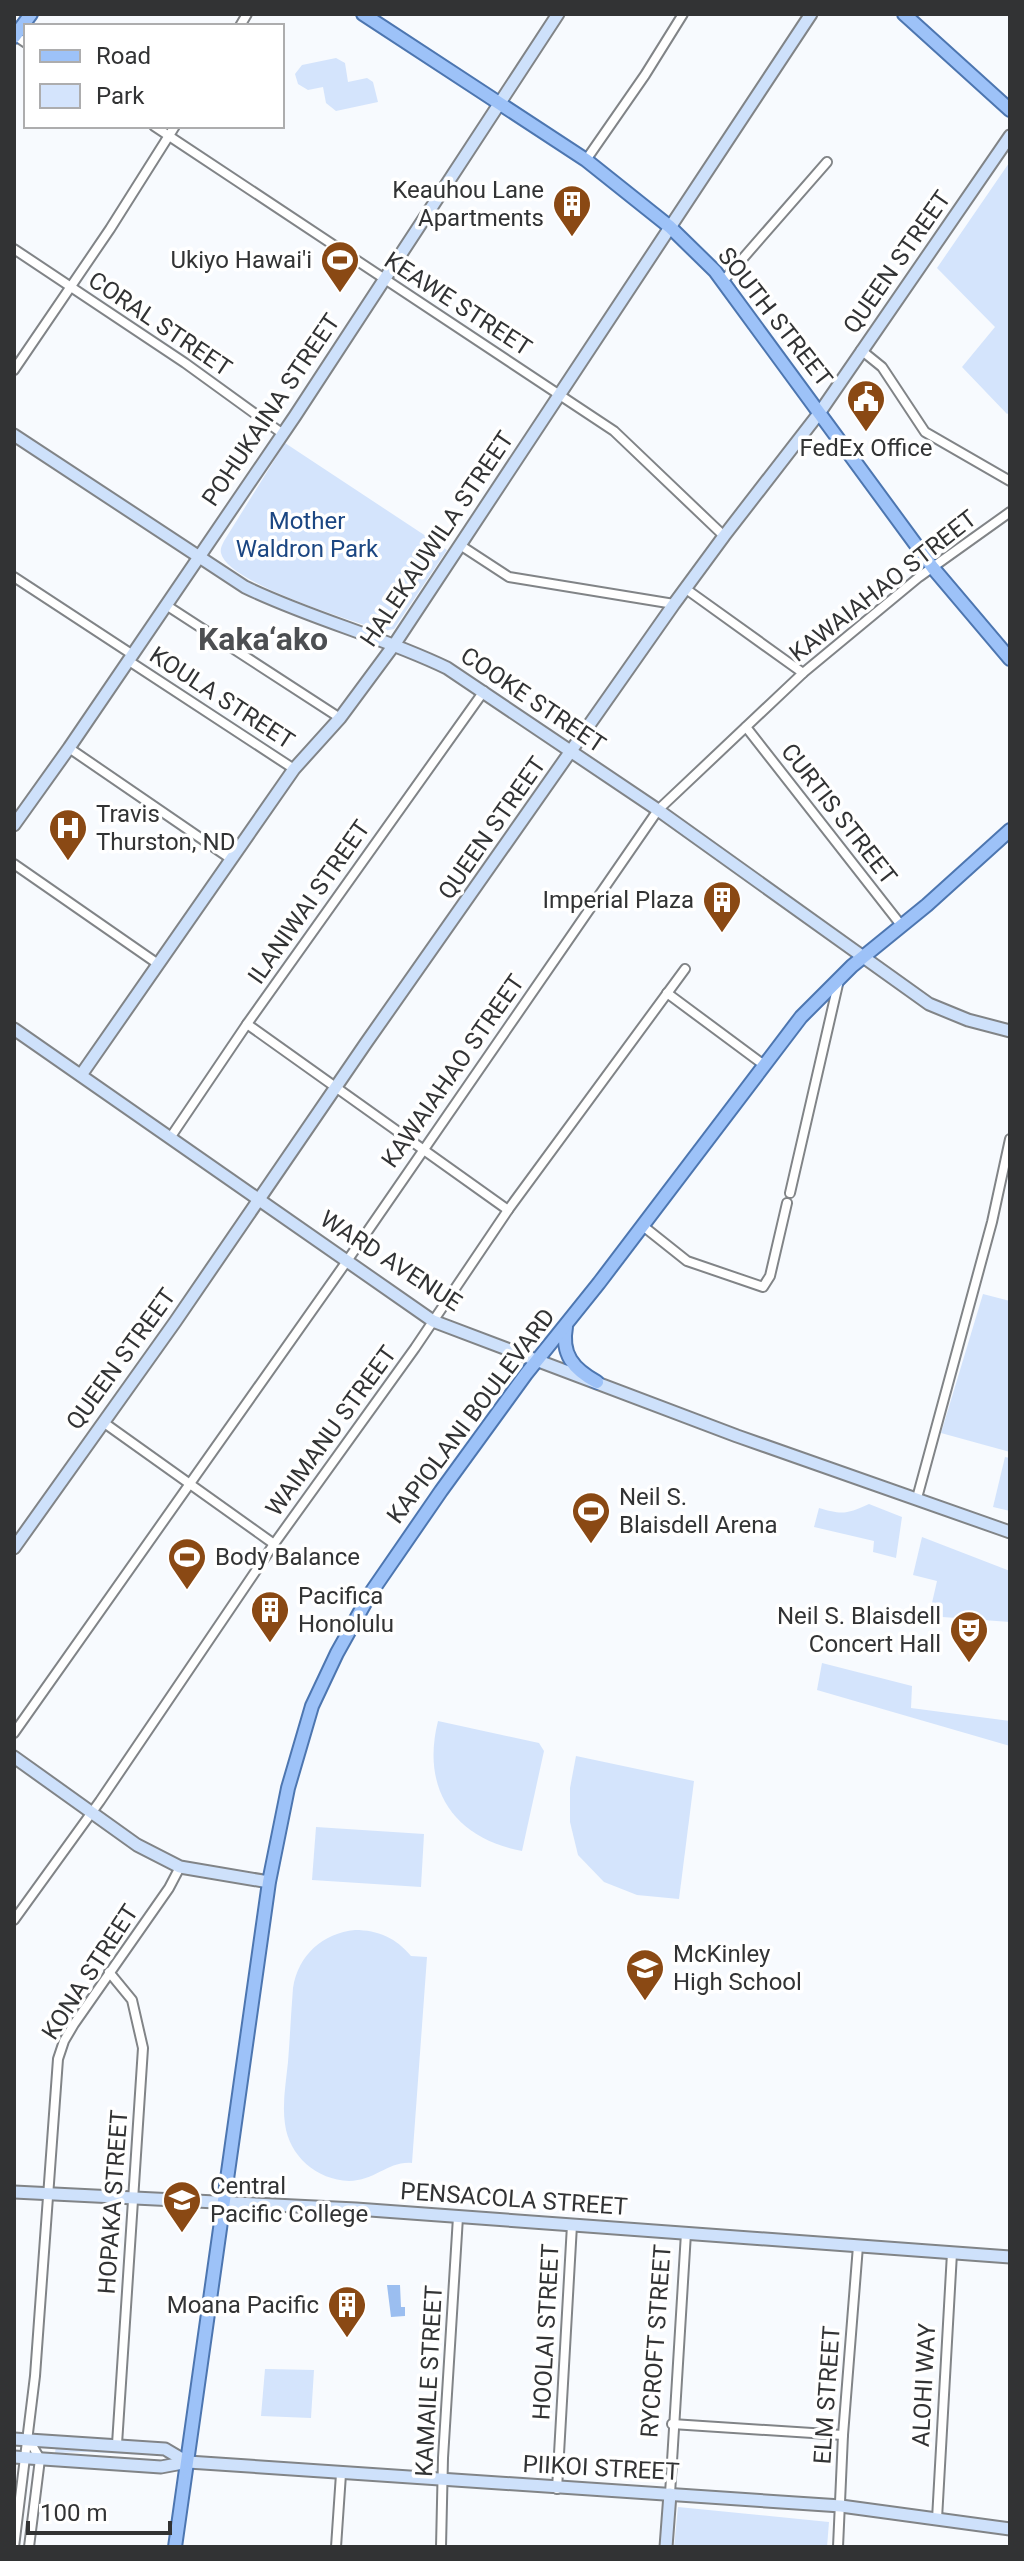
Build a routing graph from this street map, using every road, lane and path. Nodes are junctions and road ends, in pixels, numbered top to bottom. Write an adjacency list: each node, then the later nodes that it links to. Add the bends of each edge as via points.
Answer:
1 (31, 14): 7 (main road)
2 (363, 14): 8 (main road, SOUTH STREET)
3 (558, 14): 8 (street, POHUKAINA STREET)
4 (683, 14): 14 (street)
5 (811, 14): 16 (street, HALEKAUWILA STREET)
6 (904, 14): 9 (main road)
7 (14, 36)
8 (501, 103): 14 (main road, SOUTH STREET); 19 (street, POHUKAINA STREET)
9 (1010, 110)
10 (157, 128): 12 (street, KEAWE STREET)
11 (174, 128): 12 (street)
12 (169, 136): 19 (street, KEAWE STREET); 20 (street)
13 (1010, 136): 22 (street, QUEEN STREET)
14 (586, 160): 16 (main road, SOUTH STREET)
15 (827, 162): 18 (street)
16 (670, 227): 18 (main road, SOUTH STREET); 25 (street, HALEKAUWILA STREET)
17 (14, 249): 20 (street, CORAL STREET)
18 (724, 280): 26 (main road, SOUTH STREET)
19 (385, 281): 25 (street, KEAWE STREET); 27 (street, POHUKAINA STREET)
20 (70, 287): 23 (street); 27 (street, CORAL STREET)
21 (14, 346): 23 (street)
22 (861, 350): 26 (street, QUEEN STREET); 29 (street, via 882,367 925,432)
23 (24, 353): 24 (street)
24 (14, 370)
25 (560, 394): 31 (street, KEAWE STREET, via 614,431); 32 (street, HALEKAUWILA STREET)
26 (820, 412): 31 (street, QUEEN STREET); 34 (main road, SOUTH STREET)
27 (283, 434): 33 (street, POHUKAINA STREET)
28 (14, 435): 33 (street, COOKE STREET)
29 (1010, 481)
30 (1010, 512): 34 (street, KAWAIAHAO STREET)
31 (724, 536): 36 (street, QUEEN STREET)
32 (460, 545): 37 (street, via 509,577); 39 (street, HALEKAUWILA STREET)
33 (199, 557): 38 (street, POHUKAINA STREET); 39 (street, COOKE STREET, via 285,607)
34 (933, 568): 41 (main road, SOUTH STREET); 42 (street, KAWAIAHAO STREET)
35 (14, 577): 40 (street, KOULA STREET)
36 (686, 589): 37 (street, QUEEN STREET); 42 (street)
37 (674, 604): 47 (street, QUEEN STREET)
38 (166, 605): 40 (street, POHUKAINA STREET); 44 (street)
39 (394, 645): 43 (street, COOKE STREET); 44 (street, HALEKAUWILA STREET)
40 (131, 658): 46 (street, POHUKAINA STREET); 48 (street, KOULA STREET)
41 (1010, 659)
42 (803, 673): 45 (street, KAWAIAHAO STREET)
43 (484, 691): 47 (street, COOKE STREET); 60 (street, ILANIWAI STREET)
44 (340, 718): 48 (street, HALEKAUWILA STREET)
45 (746, 727): 49 (street, KAWAIAHAO STREET); 54 (street, CURTIS STREET)
46 (69, 748): 50 (street, POHUKAINA STREET); 52 (street)
47 (572, 753): 49 (street, COOKE STREET); 65 (street, QUEEN STREET)
48 (294, 769): 52 (street, HALEKAUWILA STREET)
49 (658, 810): 55 (street, COOKE STREET); 68 (street, KAWAIAHAO STREET)
50 (14, 825)
51 (1010, 830): 54 (main road, KAPIOLANI BOULEVARD)
52 (231, 859): 56 (street, HALEKAUWILA STREET)
53 (14, 864): 56 (street)
54 (901, 925): 55 (main road, KAPIOLANI BOULEVARD)
55 (864, 956): 58 (main road, KAPIOLANI BOULEVARD); 62 (street, COOKE STREET, via 929,1004)
56 (158, 964): 64 (street, HALEKAUWILA STREET)
57 (685, 969): 59 (street, WAIMANU STREET)
58 (839, 979): 63 (main road, KAPIOLANI BOULEVARD); 69 (street)
59 (667, 993): 63 (street); 72 (street, WAIMANU STREET)
60 (247, 1024): 65 (street); 66 (street, ILANIWAI STREET)
61 (14, 1029): 64 (street, WARD AVENUE)
62 (1010, 1031)
63 (764, 1065): 73 (main road, KAPIOLANI BOULEVARD)
64 (81, 1075): 66 (street, WARD AVENUE)
65 (336, 1089): 68 (street); 70 (street, QUEEN STREET)
66 (170, 1138): 70 (street, WARD AVENUE)
67 (1010, 1139): 81 (street)
68 (422, 1150): 72 (street); 74 (street, KAWAIAHAO STREET)
69 (790, 1193)
70 (259, 1200): 74 (street, WARD AVENUE); 79 (street, QUEEN STREET)
71 (787, 1203): 73 (street, via 763,1287 687,1261)
72 (508, 1210): 75 (street, WAIMANU STREET)
73 (643, 1226): 76 (main road, KAPIOLANI BOULEVARD)
74 (347, 1261): 75 (street, WARD AVENUE); 80 (street, KAWAIAHAO STREET)
75 (433, 1321): 77 (street, WARD AVENUE); 83 (street, WAIMANU STREET)
76 (567, 1324): 77 (main road, KAPIOLANI BOULEVARD); 78 (main road, via 568,1357)
77 (537, 1360): 78 (street, WARD AVENUE); 89 (main road, KAPIOLANI BOULEVARD, via 403,1545 337,1653 304,1729)
78 (597, 1382): 81 (street, WARD AVENUE)
79 (103, 1422): 80 (street); 84 (street, QUEEN STREET)
80 (191, 1482): 83 (street); 85 (street, KAWAIAHAO STREET)
81 (917, 1498): 82 (street, WARD AVENUE)
82 (1010, 1532)
83 (274, 1544): 87 (street, WAIMANU STREET)
84 (14, 1548)
85 (14, 1733)
86 (14, 1757): 87 (street)
87 (90, 1813): 88 (street); 90 (street, WAIMANU STREET)
88 (180, 1867): 89 (street); 91 (street, KONA STREET)
89 (269, 1882): 95 (main road, KAPIOLANI BOULEVARD)
90 (14, 1920)
91 (109, 1972): 93 (street, KONA STREET, via 58,2059); 94 (street, HOPAKA STREET, via 132,2000 143,2048)
92 (14, 2192): 93 (street, PENSACOLA STREET)
93 (49, 2194): 94 (street, PENSACOLA STREET); 105 (street, KONA STREET)
94 (131, 2198): 95 (street, PENSACOLA STREET); 106 (street, HOPAKA STREET)
95 (224, 2203): 96 (street, PENSACOLA STREET); 109 (main road, KAPIOLANI BOULEVARD)
96 (458, 2217): 97 (street, PENSACOLA STREET); 111 (street, KAMAILE STREET)
97 (572, 2225): 98 (street, PENSACOLA STREET); 112 (street, HOOLAI STREET)
98 (686, 2233): 99 (street, PENSACOLA STREET); 102 (street, RYCROFT STREET)
99 (858, 2246): 100 (street, PENSACOLA STREET); 103 (street, ELM STREET)
100 (952, 2253): 101 (street, PENSACOLA STREET); 115 (street, ALOHI WAY)
101 (1010, 2257)
102 (672, 2424): 103 (street); 113 (street, RYCROFT STREET)
103 (843, 2435): 114 (street, ELM STREET)
104 (14, 2439): 105 (street, PIIKOI STREET)
105 (29, 2440): 106 (street, PIIKOI STREET); 107 (street, KONA STREET); 108 (street)
106 (117, 2444): 109 (street, PIIKOI STREET, via 165,2449)
107 (19, 2458): 108 (street, PIIKOI STREET); 118 (street, KONA STREET)
108 (40, 2459): 109 (street, PIIKOI STREET, via 161,2467); 119 (street)
109 (188, 2462): 110 (street, PIIKOI STREET); 117 (main road, KAPIOLANI BOULEVARD)
110 (341, 2474): 111 (street, PIIKOI STREET); 120 (street)
111 (443, 2480): 112 (street, PIIKOI STREET); 121 (street, KAMAILE STREET)
112 (557, 2489): 113 (street, PIIKOI STREET)
113 (670, 2494): 114 (street, PIIKOI STREET); 122 (street, RYCROFT STREET)
114 (841, 2506): 115 (street, PIIKOI STREET); 123 (street, ELM STREET)
115 (937, 2519): 116 (street, PIIKOI STREET)
116 (1010, 2529)
117 (177, 2545)
118 (14, 2547)
119 (29, 2547)
120 (336, 2547)
121 (441, 2547)
122 (666, 2547)
123 (838, 2547)

